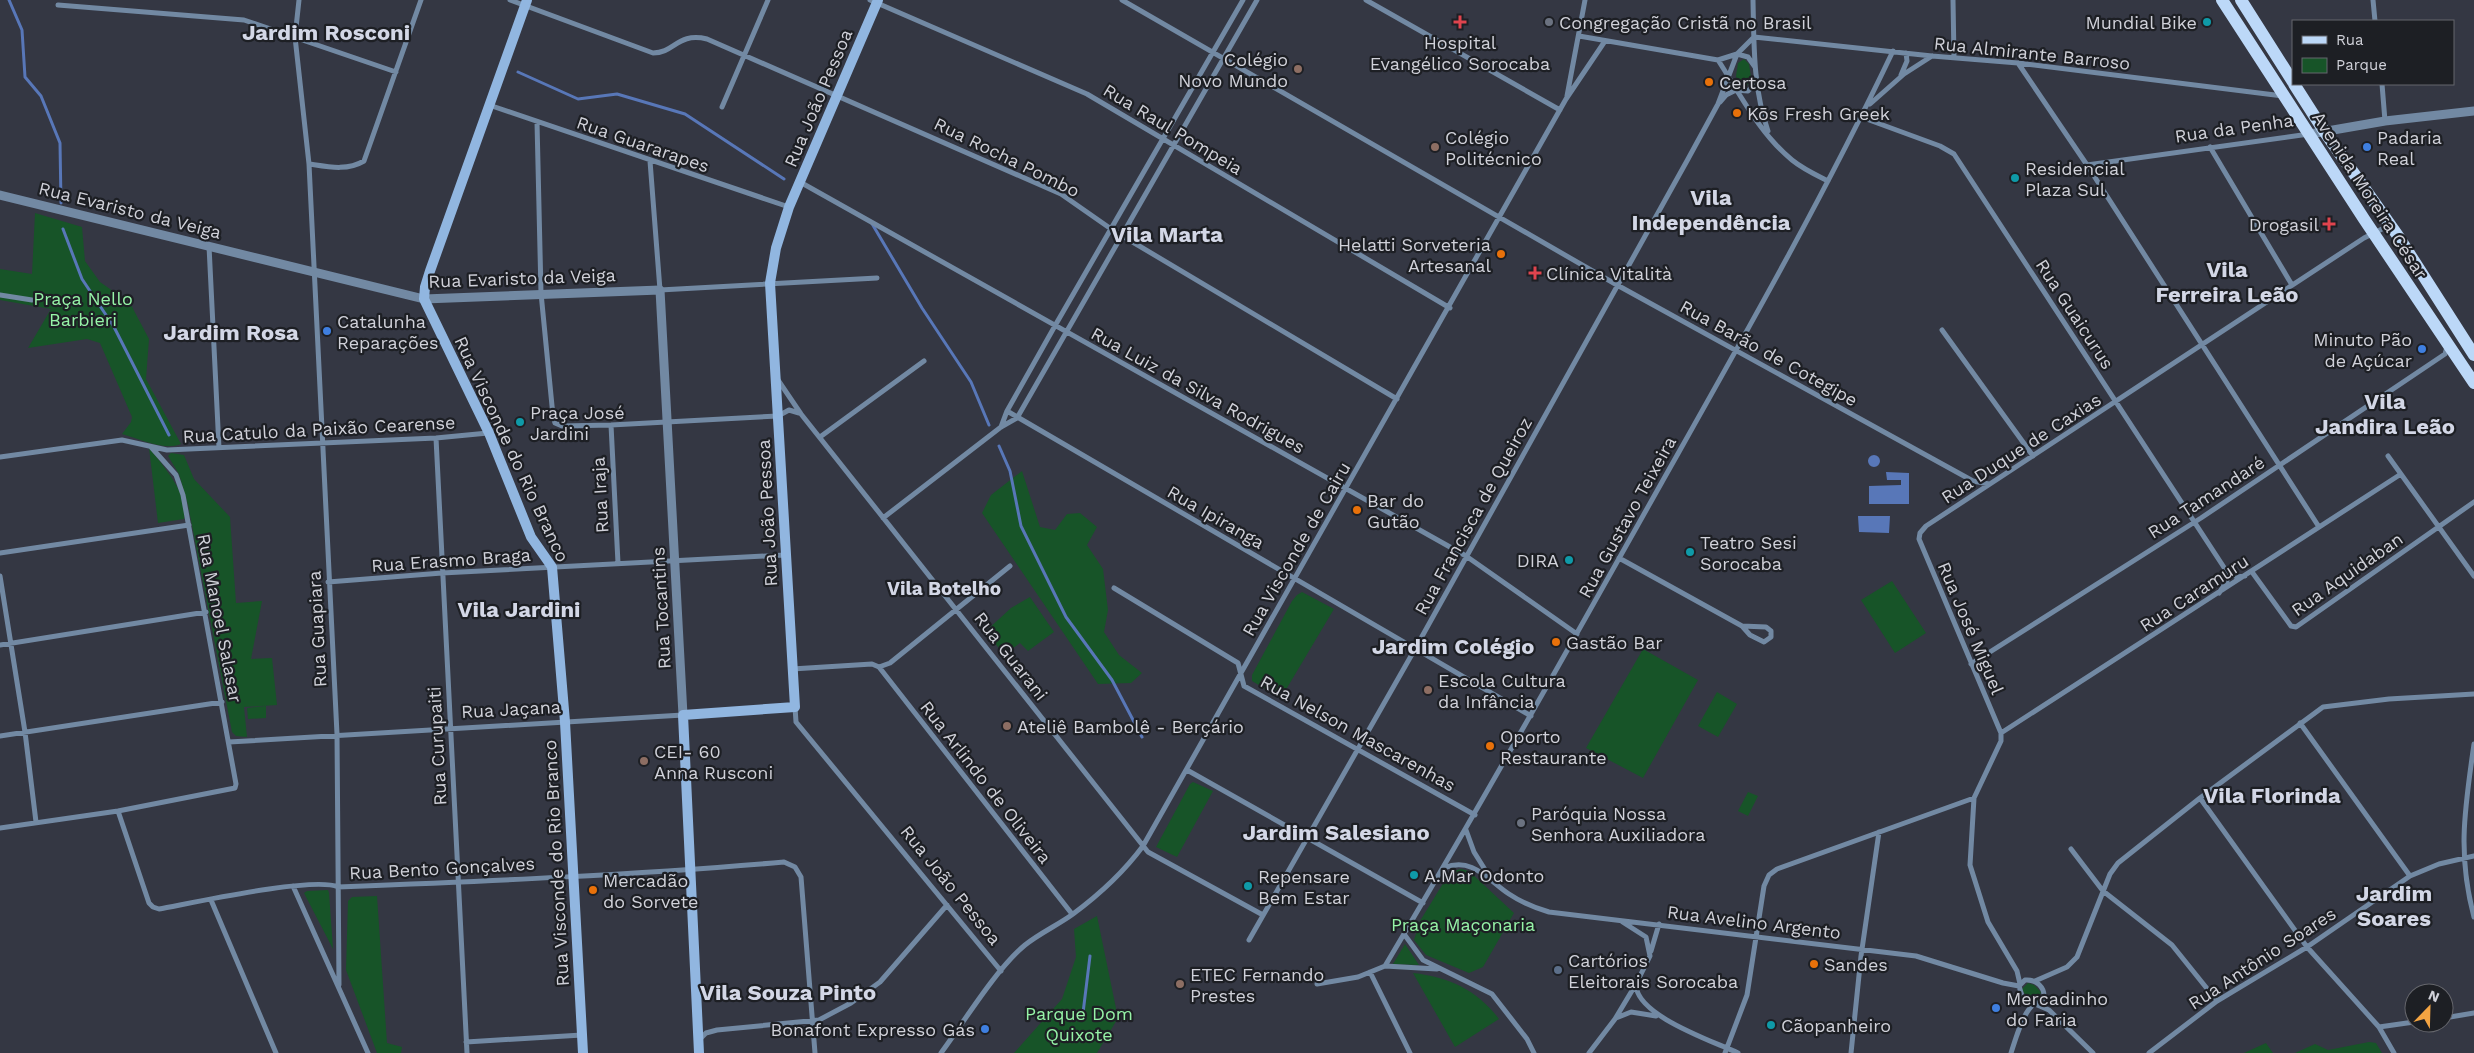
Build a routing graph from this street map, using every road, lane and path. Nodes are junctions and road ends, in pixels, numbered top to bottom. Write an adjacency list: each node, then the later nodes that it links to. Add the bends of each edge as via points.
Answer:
1 (299, 0): 21 (street, Rua Guapiara)
2 (421, 0): 36 (street)
3 (510, 0): 16 (street)
4 (768, 0): 28 (street)
5 (1122, 0): 26 (street, Rua Barão de Cotegipe)
6 (1243, 0): 26 (street)
7 (1257, 0): 32 (street)
8 (1366, 0): 51 (street)
9 (1585, 0): 19 (street, Rua Visconde de Cairu)
10 (1754, 0): 20 (street)
11 (1954, 0): 31 (street)
12 (2222, 0): 45 (main road, Avenida Moreira César)
13 (2241, 0): 39 (main road, Avenida Moreira César)
14 (2373, 0): 18 (street)
15 (875, 1): 44 (main road, Rua João Pessoa); 59 (street, Rua Raul Pompeia, via 1087,94)
16 (526, 3): 28 (street, Rua Rocha Pombo, via 653,53 691,37 707,39); 48 (main road)
17 (58, 5): 21 (street, via 244,20)
18 (2375, 20)
19 (1579, 36): 23 (street); 46 (street, Rua Visconde de Cairu)
20 (1754, 36): 22 (street, Rua Almirante Barroso); 24 (street); 29 (street)
21 (295, 37): 36 (street); 63 (street, Rua Guapiara)
22 (1774, 38): 24 (street, via 1762,41); 25 (street, Rua Almirante Barroso)
23 (1605, 41): 33 (street); 46 (street, Rua Visconde de Cairu)
24 (1755, 50): 35 (street)
25 (1893, 51): 27 (street, Rua Almirante Barroso); 50 (street, Rua Gustavo Teixeira)
26 (1212, 53): 32 (street, Rua Barão de Cotegipe); 59 (street)
27 (1906, 53): 30 (street, Rua Almirante Barroso); 38 (street, via 1907,61)
28 (744, 54): 44 (street, Rua Rocha Pombo); 49 (street)
29 (1736, 54): 33 (street); 35 (street, via 1748,57); 37 (street)
30 (1932, 56): 31 (street, Rua Almirante Barroso); 38 (street, Rua Gustavo Teixeira)
31 (1954, 58): 34 (street, Rua Almirante Barroso)
32 (1223, 59): 60 (street); 70 (street, Rua Barão de Cotegipe)
33 (1718, 60): 37 (street)
34 (2018, 63): 45 (street, Rua Almirante Barroso); 64 (street)
35 (1756, 67): 40 (street)
36 (396, 72): 63 (street, via 364,161 345,168)
37 (1728, 74): 43 (street); 47 (street, Rua Francisca de Queiroz)
38 (1900, 77): 50 (street, Rua Gustavo Teixeira)
39 (2292, 81)
40 (1756, 82): 43 (street, via 1748,91); 58 (street)
41 (2294, 85): 56 (main road, Avenida Moreira César)
42 (2382, 85): 54 (street)
43 (1736, 90): 47 (street, Rua Francisca de Queiroz); 58 (street)
44 (838, 95): 66 (main road, Rua João Pessoa); 73 (street, Rua Rocha Pombo, via 1061,194)
45 (2286, 96): 57 (main road, Avenida Moreira César)
46 (1566, 99): 51 (street, Rua Visconde de Cairu)
47 (1718, 104): 79 (street, Rua Francisca de Queiroz)
48 (488, 105): 55 (street, Rua Guararapes); 84 (main road, via 424,287)
49 (722, 107)
50 (1866, 108): 53 (street, Rua Gustavo Teixeira)
51 (1560, 110): 70 (street, Rua Visconde de Cairu)
52 (2474, 111): 54 (street, Rua da Penha)
53 (1861, 117): 65 (street, Rua Gustavo Teixeira); 100 (street, Rua Guaicurus, via 1954,154)
54 (2385, 121): 56 (street, Rua da Penha)
55 (537, 122): 62 (street, Rua Guararapes); 82 (street)
56 (2324, 131): 57 (street, Rua da Penha); 68 (main road, Avenida Moreira César)
57 (2310, 134): 61 (street, Rua da Penha); 72 (main road, Avenida Moreira César)
58 (1769, 136): 65 (street, via 1791,159)
59 (1162, 138): 60 (street, Rua Raul Pompeia); 73 (street)
60 (1174, 145): 74 (street); 87 (street, Rua Raul Pompeia)
61 (2210, 146): 64 (street, Rua da Penha); 80 (street)
62 (650, 161): 69 (street, Rua Guararapes); 81 (street, Rua Tocantins)
63 (309, 164): 76 (street, Rua Guapiara)
64 (2087, 165): 92 (street)
65 (1828, 181): 93 (street, Rua Gustavo Teixeira)
66 (799, 182): 69 (main road, Rua João Pessoa); 88 (street, Rua Luiz da Silva Rodrigues)
67 (0, 195): 75 (street, Rua Evaristo da Veiga)
68 (2375, 203): 71 (main road, Avenida Moreira César); 72 (street)
69 (789, 207): 78 (main road, Rua João Pessoa, via 776,248)
70 (1500, 217): 79 (street, Rua Barão de Cotegipe); 87 (street, Rua Visconde de Cairu)
71 (2390, 225): 72 (street, Rua Duque de Caxias); 94 (main road, Avenida Moreira César)
72 (2372, 228): 80 (street, Rua Duque de Caxias); 86 (main road, Avenida Moreira César)
73 (1111, 229): 74 (street, Rua Rocha Pombo); 88 (street)
74 (1122, 236): 90 (street); 99 (street, Rua Rocha Pombo)
75 (209, 246): 76 (street, Rua Evaristo da Veiga); 113 (street)
76 (316, 271): 84 (street, Rua Evaristo da Veiga); 111 (street, Rua Guapiara)
77 (877, 278): 78 (street, Rua Evaristo da Veiga)
78 (770, 283): 81 (street, Rua Evaristo da Veiga); 97 (main road, Rua João Pessoa)
79 (1617, 284): 93 (street, Rua Barão de Cotegipe); 132 (street, Rua Francisca de Queiroz)
80 (2292, 285): 92 (street, Rua Duque de Caxias)
81 (660, 290): 82 (street, Rua Evaristo da Veiga); 105 (street, Rua Tocantins)
82 (541, 293): 84 (street, Rua Evaristo da Veiga); 106 (street, via 555,423 562,426)
83 (0, 295): 85 (street)
84 (424, 299): 108 (main road, Rua Visconde do Rio Branco)
85 (32, 300)
86 (2423, 307): 91 (main road, Avenida Moreira César); 96 (main road, via 2446,331)
87 (1450, 308): 99 (street, Rua Visconde de Cairu)
88 (1056, 324): 90 (street, Rua Luiz da Silva Rodrigues); 101 (street)
89 (1942, 330): 115 (street)
90 (1067, 332): 104 (street); 122 (street, Rua Luiz da Silva Rodrigues)
91 (2446, 344): 98 (main road, Avenida Moreira César); 119 (street, Rua Tamandaré, via 2445,354)
92 (2202, 345): 100 (street, Rua Duque de Caxias); 119 (street)
93 (1736, 350): 121 (street, Rua Barão de Cotegipe, via 1973,481); 133 (street, Rua Gustavo Teixeira)
94 (2474, 355)
95 (924, 361): 109 (street)
96 (2474, 371)
97 (775, 376): 102 (street, Rua Guarani); 103 (main road, Rua João Pessoa)
98 (2474, 383)
99 (1397, 399): 122 (street, Rua Visconde de Cairu)
100 (2116, 402): 115 (street, Rua Duque de Caxias); 125 (street, Rua Guaicurus)
101 (1007, 411): 104 (street, Rua Ipiranga); 107 (street)
102 (801, 414): 103 (street, via 790,410); 109 (street, Rua Guarani)
103 (778, 416): 105 (street); 131 (main road, Rua João Pessoa)
104 (1017, 418): 107 (street); 143 (street, Rua Ipiranga)
105 (668, 422): 106 (street); 134 (street, Rua Tocantins)
106 (611, 425): 135 (street, Rua Iraja)
107 (1001, 427): 124 (street)
108 (489, 433): 110 (street, Rua Catulo da Paixão Cearense); 137 (main road, Rua Visconde do Rio Branco, via 531,537)
109 (820, 437): 124 (street, Rua Guarani)
110 (436, 438): 111 (street, Rua Catulo da Paixão Cearense); 139 (street, Rua Curupaiti)
111 (322, 443): 113 (street, Rua Catulo da Paixão Cearense); 144 (street, Rua Guapiara)
112 (151, 447): 114 (street, Rua Catulo da Paixão Cearense); 117 (street, Rua Catulo da Paixão Cearense, via 122,440); 118 (street, Rua Manoel Salasar)
113 (219, 448): 114 (street, Rua Catulo da Paixão Cearense)
114 (167, 450): 118 (street)
115 (2033, 456): 121 (street, Rua Duque de Caxias)
116 (2388, 456): 120 (street)
117 (0, 457)
118 (162, 459): 126 (street, Rua Manoel Salasar, via 176,475)
119 (2279, 466): 125 (street, Rua Tamandaré); 127 (street)
120 (2401, 474): 127 (street, Rua Caramuru); 128 (street)
121 (1990, 484): 129 (street, Rua Duque de Caxias)
122 (1346, 489): 132 (street, Rua Luiz da Silva Rodrigues); 143 (street, Rua Visconde de Cairu)
123 (2474, 502): 128 (street, Rua Aquidaban)
124 (883, 518): 147 (street, Rua Guarani)
125 (2195, 522): 138 (street, Rua Guaicurus); 154 (street, Rua Tamandaré)
126 (189, 525): 130 (street); 148 (street, Rua Manoel Salasar)
127 (2319, 527): 140 (street, Rua Caramuru)
128 (2439, 527): 140 (street, Rua Aquidaban, via 2296,627 2291,626); 142 (street)
129 (1920, 533): 154 (street, Rua José Miguel, via 1919,539)
130 (0, 553)
131 (785, 555): 134 (street, Rua Erasmo Braga); 156 (main road, Rua João Pessoa)
132 (1466, 556): 150 (street, Rua Luiz da Silva Rodrigues); 153 (street, Rua Francisca de Queiroz)
133 (1619, 558): 149 (street); 150 (street, Rua Gustavo Teixeira)
134 (674, 560): 135 (street, Rua Erasmo Braga); 161 (street, Rua Tocantins)
135 (618, 563): 137 (street, Rua Erasmo Braga)
136 (1010, 566): 147 (street)
137 (552, 567): 139 (street, Rua Erasmo Braga); 163 (main road, Rua Visconde do Rio Branco)
138 (2227, 572): 140 (street, via 2237,577); 146 (street, via 2227,581)
139 (442, 573): 144 (street, Rua Erasmo Braga); 165 (street, Rua Curupaiti)
140 (2250, 574): 146 (street, Rua Caramuru)
141 (0, 576): 151 (street)
142 (2474, 576)
143 (1295, 578): 153 (street, Rua Ipiranga); 157 (street, Rua Visconde de Cairu)
144 (328, 582): 168 (street, Rua Guapiara)
145 (1114, 588): 157 (street, Rua Nelson Mascarenhas, via 1238,663)
146 (2219, 593): 167 (street, Rua Caramuru)
147 (956, 609): 155 (street, via 890,663); 183 (street, Rua Guarani)
148 (206, 612): 151 (street); 159 (street, Rua Manoel Salasar)
149 (1742, 626): 149 (street, via 1750,635 1764,642 1771,637 1771,631 1766,627)
150 (1577, 634): 162 (street, Rua Gustavo Teixeira)
151 (10, 644): 152 (street); 166 (street)
152 (0, 645)
153 (1415, 649): 162 (street, Rua Ipiranga); 172 (street, Rua Francisca de Queiroz)
154 (1971, 664): 167 (street, Rua José Miguel)
155 (879, 667): 156 (street, via 872,664); 199 (street, Rua Arlindo de Oliveira)
156 (792, 669): 160 (main road, Rua João Pessoa)
157 (1241, 673): 172 (street, Rua Nelson Mascarenhas, via 1244,686); 173 (street, Rua Visconde de Cairu)
158 (2474, 694): 164 (street, via 2323,707)
159 (222, 702): 166 (street); 170 (street, Rua Manoel Salasar)
160 (795, 707): 161 (main road, Rua Jaçana); 198 (street, Rua João Pessoa, via 796,722)
161 (683, 715): 163 (street, Rua Jaçana); 188 (main road, Rua Tocantins)
162 (1531, 716): 177 (street, Rua Gustavo Teixeira)
163 (565, 722): 165 (street, Rua Jaçana); 189 (main road, Rua Visconde do Rio Branco)
164 (2300, 723): 175 (street); 190 (street)
165 (449, 729): 168 (street, Rua Jaçana); 192 (street, Rua Curupaiti)
166 (25, 732): 169 (street); 178 (street)
167 (2001, 733): 174 (street, via 2001,741)
168 (337, 734): 170 (street, Rua Jaçana); 194 (street, Rua Guapiara)
169 (0, 736)
170 (229, 742): 176 (street, Rua Manoel Salasar, via 234,788)
171 (2474, 744): 186 (street, via 2465,805)
172 (1358, 750): 177 (street, Rua Nelson Mascarenhas); 182 (street, Rua Francisca de Queiroz)
173 (1187, 770): 182 (street); 183 (street, Rua Visconde de Cairu)
174 (1974, 798): 181 (street); 213 (street, via 1970,865 1974,882 1988,922)
175 (2200, 798): 195 (street, via 2118,863); 207 (street)
176 (118, 811): 178 (street); 196 (street, Rua Bento Gonçalves, via 153,907 159,909)
177 (1475, 815): 180 (street, Rua Gustavo Teixeira)
178 (36, 822): 179 (street)
179 (0, 828)
180 (1466, 830): 187 (street, Rua Gustavo Teixeira); 191 (street, Rua Avelino Argento, via 1474,852)
181 (1879, 832): 205 (street, via 1777,869 1769,875 1764,886); 208 (street)
182 (1308, 838): 197 (street); 200 (street, Rua Francisca de Queiroz)
183 (1143, 846): 199 (street, Rua Visconde de Cairu, via 1109,886); 200 (street, Rua Guarani, via 1148,852)
184 (2071, 849): 195 (street)
185 (2474, 856): 186 (street, Rua Antônio Soares)
186 (2463, 859): 190 (street, Rua Antônio Soares, via 2439,864); 201 (street)
187 (1444, 868): 191 (street, Rua Avelino Argento, via 1468,864); 197 (street, Rua Gustavo Teixeira)
188 (691, 870): 189 (street, Rua Bento Gonçalves); 228 (street, Rua Bento Gonçalves, via 784,862 794,867 801,876); 232 (main road, Rua Tocantins)
189 (572, 875): 192 (street, Rua Bento Gonçalves); 231 (main road, Rua Visconde do Rio Branco)
190 (2410, 876): 207 (street, Rua Antônio Soares)
191 (1491, 878): 202 (street, Rua Avelino Argento, via 1513,896 1541,910)
192 (459, 883): 194 (street, Rua Bento Gonçalves); 233 (street, Rua Curupaiti)
193 (294, 886): 194 (street, Rua Bento Gonçalves, via 330,884); 196 (street, Rua Bento Gonçalves); 218 (street)
194 (338, 887): 218 (street, Rua Guapiara)
195 (2104, 891): 215 (street, via 2077,957 2067,968); 221 (street, via 2172,945)
196 (211, 900): 235 (street)
197 (1423, 903): 204 (street, Rua Gustavo Teixeira)
198 (947, 905): 212 (street, Rua João Pessoa); 228 (street, via 880,982 851,1003)
199 (1072, 914): 212 (street, Rua Visconde de Cairu, via 1025,945)
200 (1263, 915): 206 (street, Rua Francisca de Queiroz)
201 (2474, 917)
202 (1616, 919): 203 (street, Rua Avelino Argento); 209 (street, via 1646,937)
203 (1658, 924): 205 (street, Rua Avelino Argento); 209 (street)
204 (1404, 934): 210 (street, Rua Gustavo Teixeira); 211 (street, via 1423,960)
205 (1758, 936): 208 (street, Rua Avelino Argento); 234 (street, via 1747,995)
206 (1249, 940)
207 (2308, 946): 221 (street, Rua Antônio Soares); 230 (street)
208 (1862, 949): 219 (street, Rua Avelino Argento, via 1916,956 2003,984); 246 (street)
209 (1650, 956): 217 (street)
210 (1385, 966): 211 (street); 214 (street)
211 (1440, 970): 243 (street, via 1492,994)
212 (1001, 971): 241 (street, Rua Visconde de Cairu)
213 (2017, 971): 215 (street); 219 (street)
214 (1370, 972): 216 (street); 242 (street)
215 (2032, 980): 219 (street, via 2025,980); 220 (street)
216 (1317, 984)
217 (1636, 984): 226 (street, via 1638,997); 227 (street)
218 (339, 985): 236 (street)
219 (2020, 985): 222 (street, via 2022,996)
220 (2045, 994): 222 (street, via 2041,1002); 223 (street)
221 (2217, 1001): 249 (street, Rua Antônio Soares)
222 (2035, 1004): 223 (street); 247 (street, via 2026,1014)
223 (2049, 1010): 248 (street)
224 (2474, 1013): 225 (street)
225 (2454, 1016)
226 (1661, 1017): 227 (street, via 1631,1012); 234 (street)
227 (1615, 1018): 244 (street)
228 (814, 1021): 232 (street, via 718,1030 706,1033); 240 (street)
229 (2404, 1024): 230 (street)
230 (2379, 1028): 250 (street)
231 (582, 1035): 233 (street); 238 (main road, Rua Visconde do Rio Branco)
232 (699, 1040): 239 (main road, Rua Tocantins)
233 (466, 1042): 237 (street, Rua Curupaiti)
234 (1726, 1050): 245 (street)
235 (276, 1053)
236 (368, 1053)
237 (467, 1053)
238 (583, 1053)
239 (699, 1053)
240 (814, 1053)
241 (941, 1053)
242 (1410, 1053)
243 (1534, 1053)
244 (1588, 1053)
245 (1738, 1053)
246 (1851, 1053)
247 (2011, 1053)
248 (2093, 1053)
249 (2149, 1053)
250 (2394, 1053)

